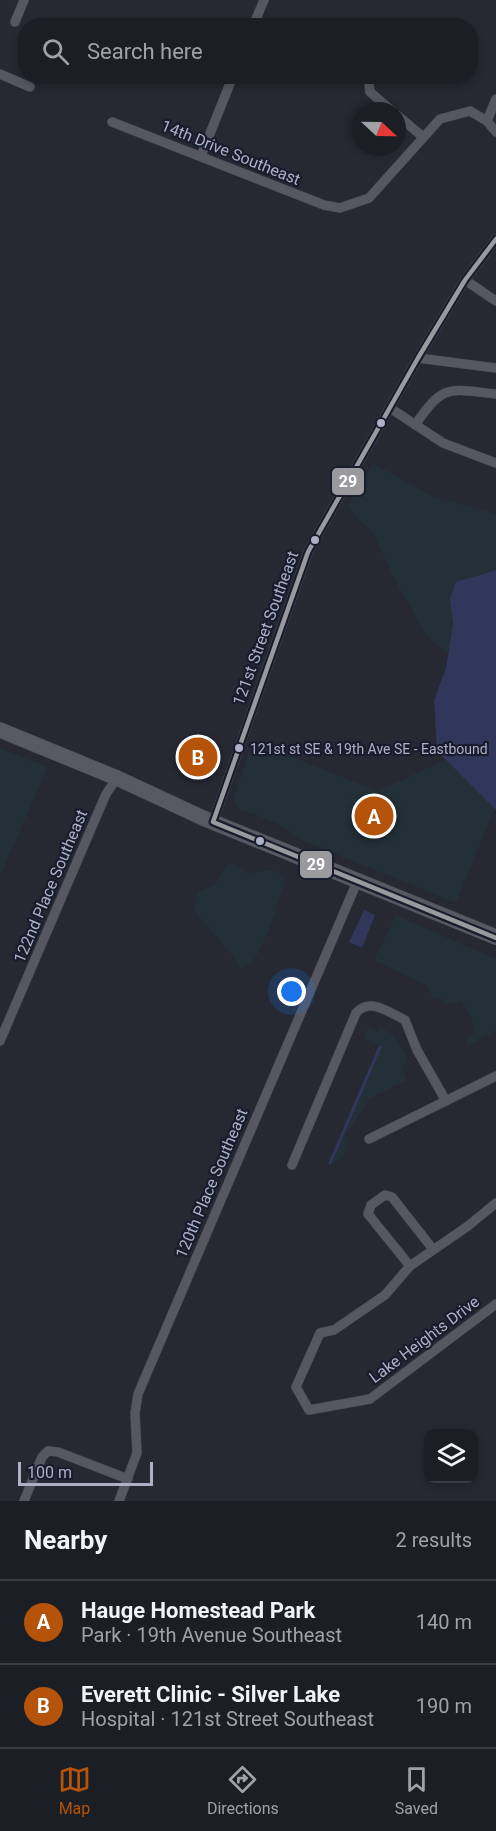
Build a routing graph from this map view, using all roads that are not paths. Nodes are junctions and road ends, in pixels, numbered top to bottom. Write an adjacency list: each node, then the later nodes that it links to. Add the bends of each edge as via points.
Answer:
1 (24, 0): 4 (street)
2 (264, 0): 3 (street)
3 (256, 18)
4 (15, 22)
5 (0, 74): 6 (street)
6 (18, 82)
7 (23, 84): 10 (street)
8 (230, 84): 18 (street)
9 (369, 84): 12 (street, via 370,92)
10 (30, 87)
11 (496, 99): 13 (street)
12 (382, 102)
13 (488, 121): 16 (street); 17 (street, via 470,111 456,113 440,119)
14 (112, 122): 18 (street, 14th Drive Southeast)
15 (406, 123): 17 (street)
16 (496, 132)
17 (423, 137): 18 (street, 14th Drive Southeast, via 369,198 340,208)
18 (201, 156)
19 (496, 239): 20 (street, 121st Street Southeast)
20 (465, 280): 21 (street); 22 (street, 121st Street Southeast)
21 (496, 301)
22 (418, 358): 23 (street); 25 (street, 121st Street Southeast)
23 (496, 368)
24 (496, 394): 26 (street, via 452,390 441,393)
25 (390, 408): 26 (street); 30 (street, 121st Street Southeast, via 308,552)
26 (415, 425): 27 (street, via 443,443)
27 (496, 463)
28 (0, 730): 29 (main road)
29 (117, 778): 30 (main road); 33 (street, 122nd Place Southeast, via 106,794)
30 (213, 822): 31 (main road)
31 (357, 882): 32 (main road); 43 (street, 120th Place Southeast, via 144,1378 135,1413 137,1453)
32 (496, 938)
33 (2, 1030): 34 (street, 122nd Place Southeast)
34 (0, 1041)
35 (496, 1076): 36 (street)
36 (446, 1101): 37 (street); 38 (street, via 405,1020 371,1004 362,1006)
37 (369, 1139)
38 (292, 1165)
39 (496, 1203): 40 (street)
40 (432, 1248): 41 (street); 41 (street, via 392,1197 385,1195 370,1205 368,1214)
41 (410, 1266): 42 (street, Lake Heights Drive, via 385,1295 334,1330 320,1333 296,1387 309,1410 370,1398)
42 (496, 1304)
43 (128, 1479): 44 (street, via 48,1451); 45 (street, 120th Place Southeast)
44 (24, 1501)
45 (119, 1501)

